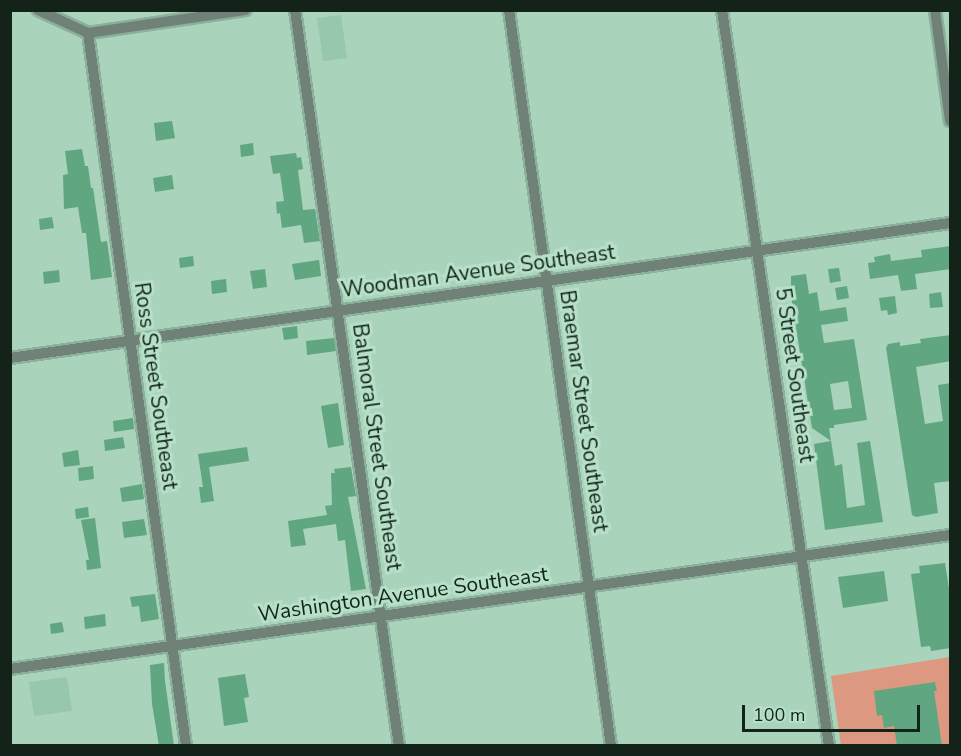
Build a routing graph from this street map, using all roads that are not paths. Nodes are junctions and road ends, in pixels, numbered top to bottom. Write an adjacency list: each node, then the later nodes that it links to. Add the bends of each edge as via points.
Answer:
1 (38, 10): 7 (street)
2 (245, 10): 7 (street)
3 (295, 10): 12 (street, Balmoral Street Southeast)
4 (509, 10): 11 (street, Braemar Street Southeast)
5 (722, 10): 10 (street, 5 Street Southeast)
6 (935, 10): 8 (street)
7 (88, 33): 13 (street, Ross Street Southeast)
8 (951, 121)
9 (951, 223): 10 (street, Woodman Avenue Southeast)
10 (757, 251): 11 (street, Woodman Avenue Southeast); 16 (street, 5 Street Southeast)
11 (546, 281): 12 (street, Woodman Avenue Southeast); 17 (street, Braemar Street Southeast)
12 (338, 311): 13 (street, Woodman Avenue Southeast); 18 (street, Balmoral Street Southeast)
13 (130, 340): 14 (street, Woodman Avenue Southeast); 19 (street, Ross Street Southeast)
14 (10, 358)
15 (951, 535): 16 (street, Washington Avenue Southeast)
16 (802, 558): 17 (street, Washington Avenue Southeast); 24 (street, 5 Street Southeast)
17 (589, 588): 18 (street, Washington Avenue Southeast); 23 (street, Braemar Street Southeast)
18 (381, 617): 19 (street, Washington Avenue Southeast); 22 (street, Balmoral Street Southeast)
19 (173, 646): 20 (street, Washington Avenue Southeast); 21 (street, Ross Street Southeast)
20 (10, 669)
21 (186, 746)
22 (399, 746)
23 (611, 746)
24 (829, 746)

